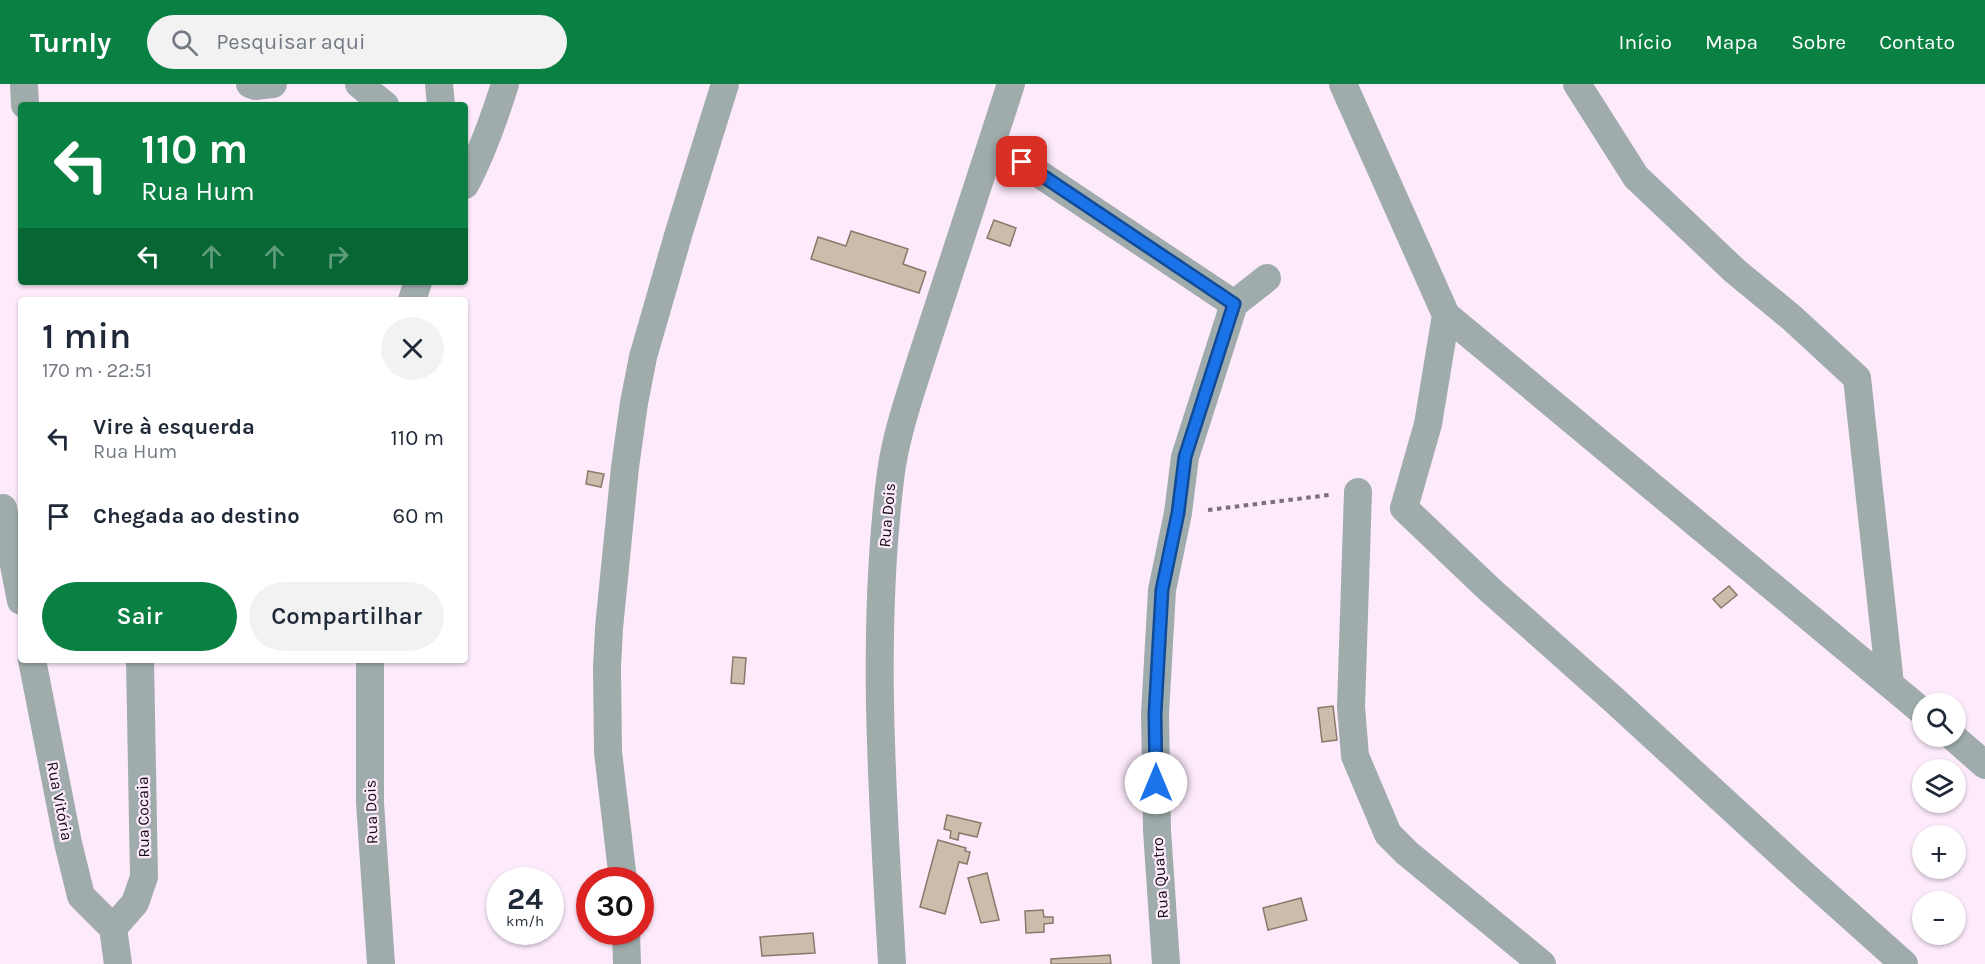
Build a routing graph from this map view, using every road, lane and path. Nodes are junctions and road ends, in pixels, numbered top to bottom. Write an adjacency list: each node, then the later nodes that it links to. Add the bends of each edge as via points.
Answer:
1 (24, 84): 11 (street)
2 (250, 84): 3 (street)
3 (273, 84)
4 (359, 84): 12 (street)
5 (439, 84): 13 (street)
6 (505, 84): 15 (street, via 493,124)
7 (725, 84): 30 (street, via 646,346 633,403 607,668 608,752)
8 (1011, 84): 14 (street, Rua Dois)
9 (1343, 84): 18 (street)
10 (1577, 84): 26 (street, via 1636,177 1857,378)
11 (26, 102)
12 (381, 102)
13 (441, 102)
14 (993, 143): 17 (street); 36 (street, Rua Dois, via 907,404 891,470 880,595 880,663)
15 (468, 179)
16 (1267, 278): 17 (street)
17 (1234, 304): 21 (street, Rua Quatro, via 1185,457)
18 (1446, 315): 26 (street); 39 (street, via 1428,424 1404,508)
19 (1358, 492): 21 (path); 38 (street, via 1351,707 1355,756 1388,834)
20 (3, 508): 22 (street)
21 (1178, 513): 37 (street, Rua Quatro, via 1162,590 1155,714 1157,830)
22 (18, 586)
23 (33, 663): 31 (street, Rua Vitória, via 81,896)
24 (140, 663): 31 (street, Rua Cocaia, via 144,877 135,903)
25 (370, 663): 34 (street, Rua Dois, via 370,803)
26 (1890, 684): 27 (street)
27 (1912, 703)
28 (1965, 747): 29 (street)
29 (1985, 765)
30 (621, 867)
31 (113, 928): 33 (street)
32 (626, 945): 35 (street)
33 (118, 964)
34 (381, 964)
35 (627, 964)
36 (892, 964)
37 (1166, 964)
38 (1542, 964)
39 (1904, 964)

